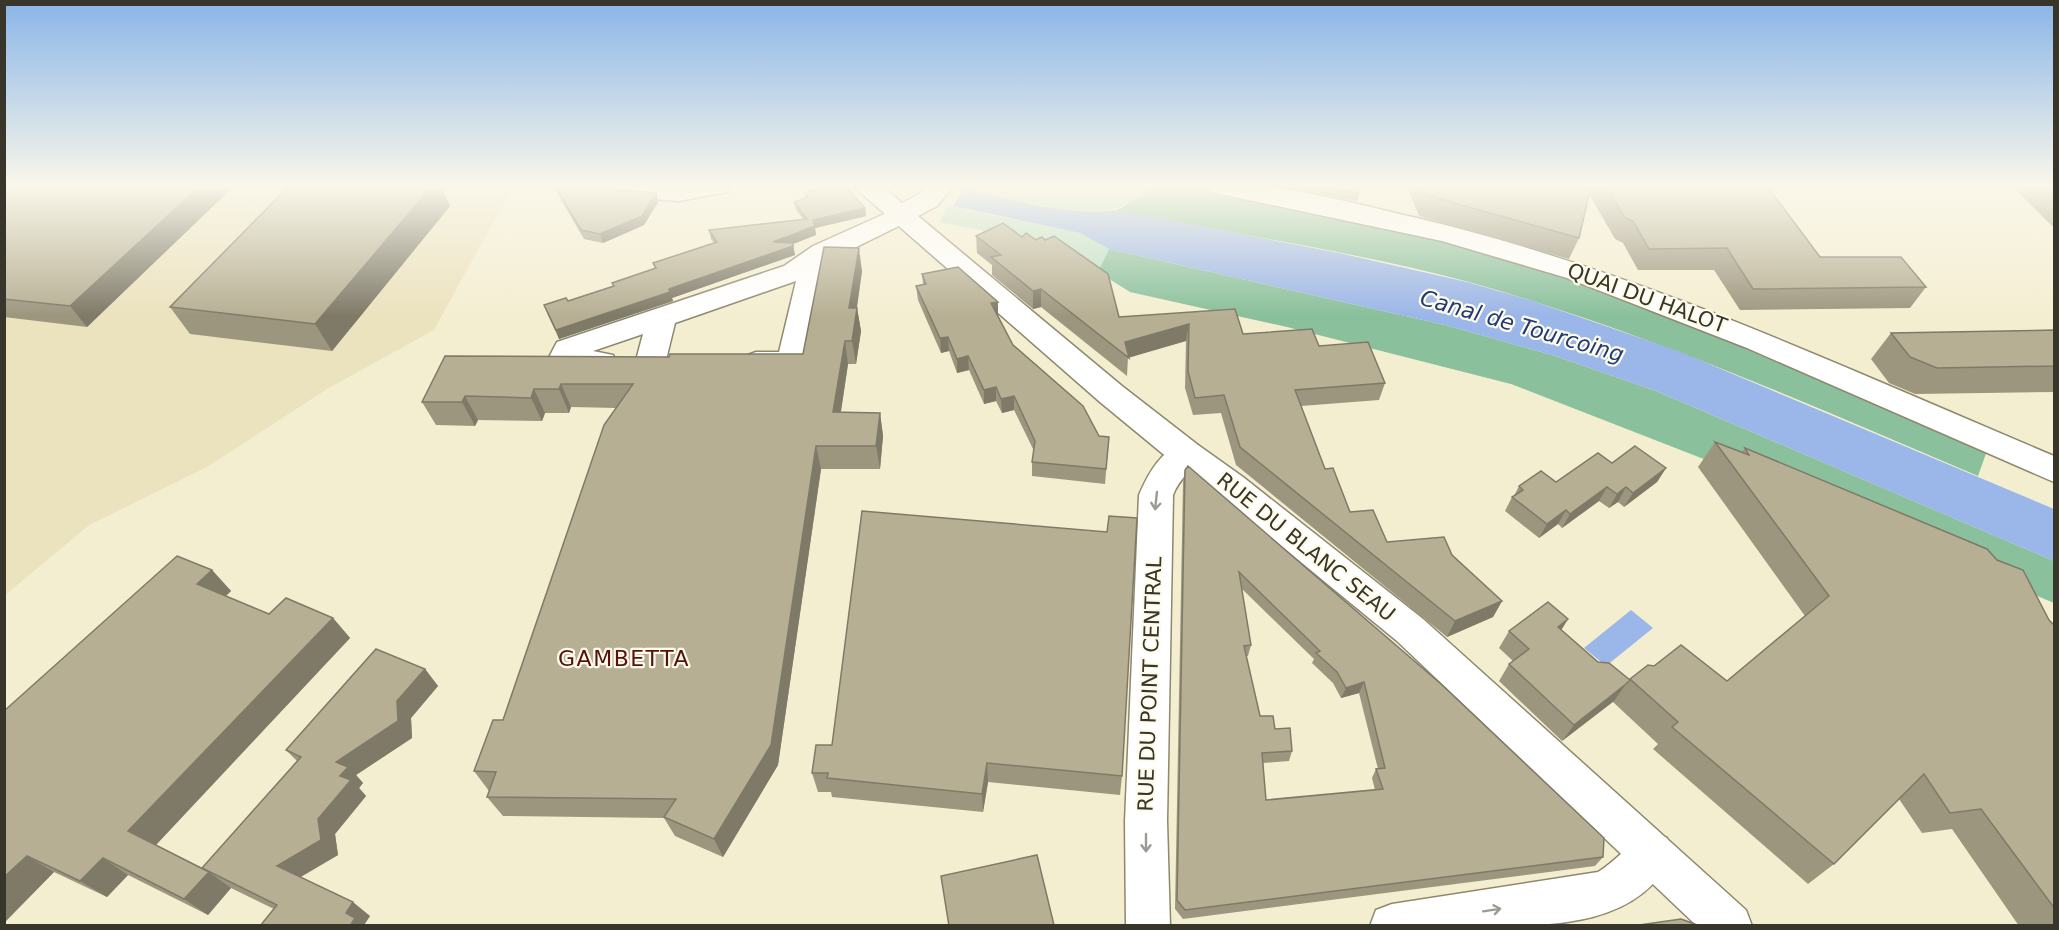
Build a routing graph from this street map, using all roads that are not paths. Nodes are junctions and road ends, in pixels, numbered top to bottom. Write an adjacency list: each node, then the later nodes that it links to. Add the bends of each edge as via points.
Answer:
1 (870, 229): 4 (street)
2 (920, 229): 7 (street, RUE DU BLANC SEAU)
3 (1429, 229): 8 (street, QUAI DU HALOT, via 1577,272 1735,331)
4 (815, 258): 5 (street, via 794,272); 6 (street, via 792,363)
5 (662, 318): 5 (street, via 662,364 562,361 568,349)
6 (733, 363)
7 (1186, 454): 9 (street, RUE DU BLANC SEAU, via 1410,630); 10 (street, RUE DU POINT CENTRAL, one-way to 10, via 1169,467 1156,495 1146,821)
8 (2055, 470)
9 (1652, 853): 11 (street, one-way to 9, via 1595,895 1626,881); 12 (street, RUE DU BLANC SEAU)
10 (1148, 926)
11 (1392, 926)
12 (1730, 926)

